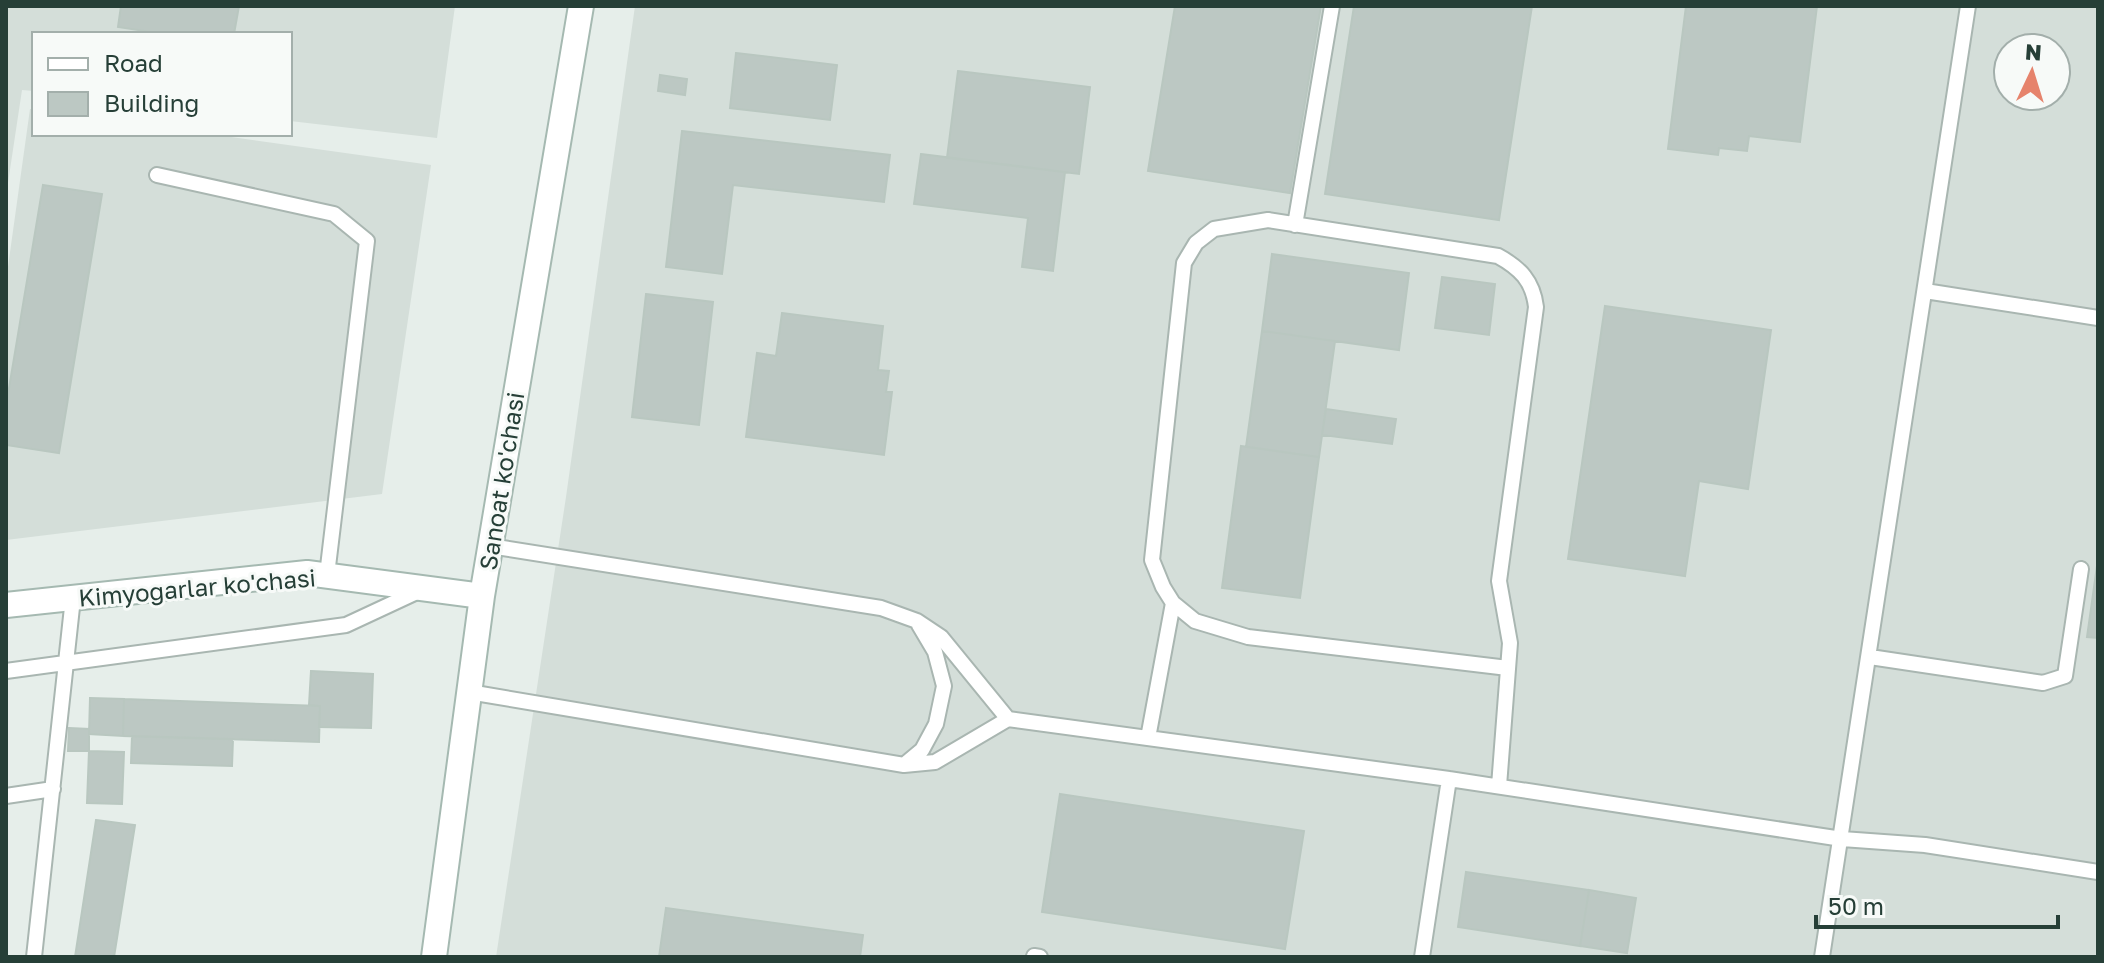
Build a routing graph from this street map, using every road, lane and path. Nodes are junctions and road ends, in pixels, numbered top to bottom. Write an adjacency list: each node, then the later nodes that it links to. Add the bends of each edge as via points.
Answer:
1 (581, 6): 8 (street, Sanoat ko'chasi)
2 (1332, 6): 5 (lane)
3 (1968, 6): 6 (lane)
4 (157, 175): 10 (lane, via 334,214 367,241)
5 (1295, 225): 14 (lane, via 1268,220 1214,229 1196,243 1184,263 1152,560); 19 (lane, via 1498,256 1518,267 1534,290 1536,307 1499,581 1510,643)
6 (1925, 291): 7 (lane); 17 (lane)
7 (2098, 318)
8 (490, 546): 12 (street, Sanoat ko'chasi); 16 (lane, via 881,608)
9 (2081, 569): 17 (lane, via 2065,676 2043,683)
10 (327, 575): 11 (street, Kimyogarlar ko'chasi); 13 (street, Kimyogarlar ko'chasi)
11 (425, 589): 12 (street, Kimyogarlar ko'chasi); 18 (lane, via 346,625)
12 (482, 596): 21 (street, Sanoat ko'chasi)
13 (73, 598): 15 (street, Kimyogarlar ko'chasi); 18 (lane)
14 (1173, 603): 19 (lane, via 1195,621 1248,637); 23 (lane)
15 (6, 605)
16 (917, 621): 22 (lane, via 941,637); 24 (lane, via 935,652 944,686 936,724 922,750)
17 (1870, 657): 29 (lane)
18 (67, 662): 20 (lane); 27 (lane)
19 (1508, 668): 26 (lane)
20 (6, 671)
21 (469, 692): 24 (lane); 33 (street, Sanoat ko'chasi)
22 (1008, 719): 23 (lane); 24 (lane, via 935,762)
23 (1148, 738): 25 (lane)
24 (904, 765)
25 (1449, 779): 26 (lane); 35 (lane)
26 (1499, 786): 29 (lane)
27 (53, 789): 28 (lane); 32 (lane)
28 (6, 796)
29 (1842, 839): 30 (lane, via 1925,845); 36 (lane)
30 (2098, 872)
31 (1034, 956): 34 (lane)
32 (34, 957)
33 (434, 957)
34 (1040, 957)
35 (1422, 957)
36 (1822, 957)

